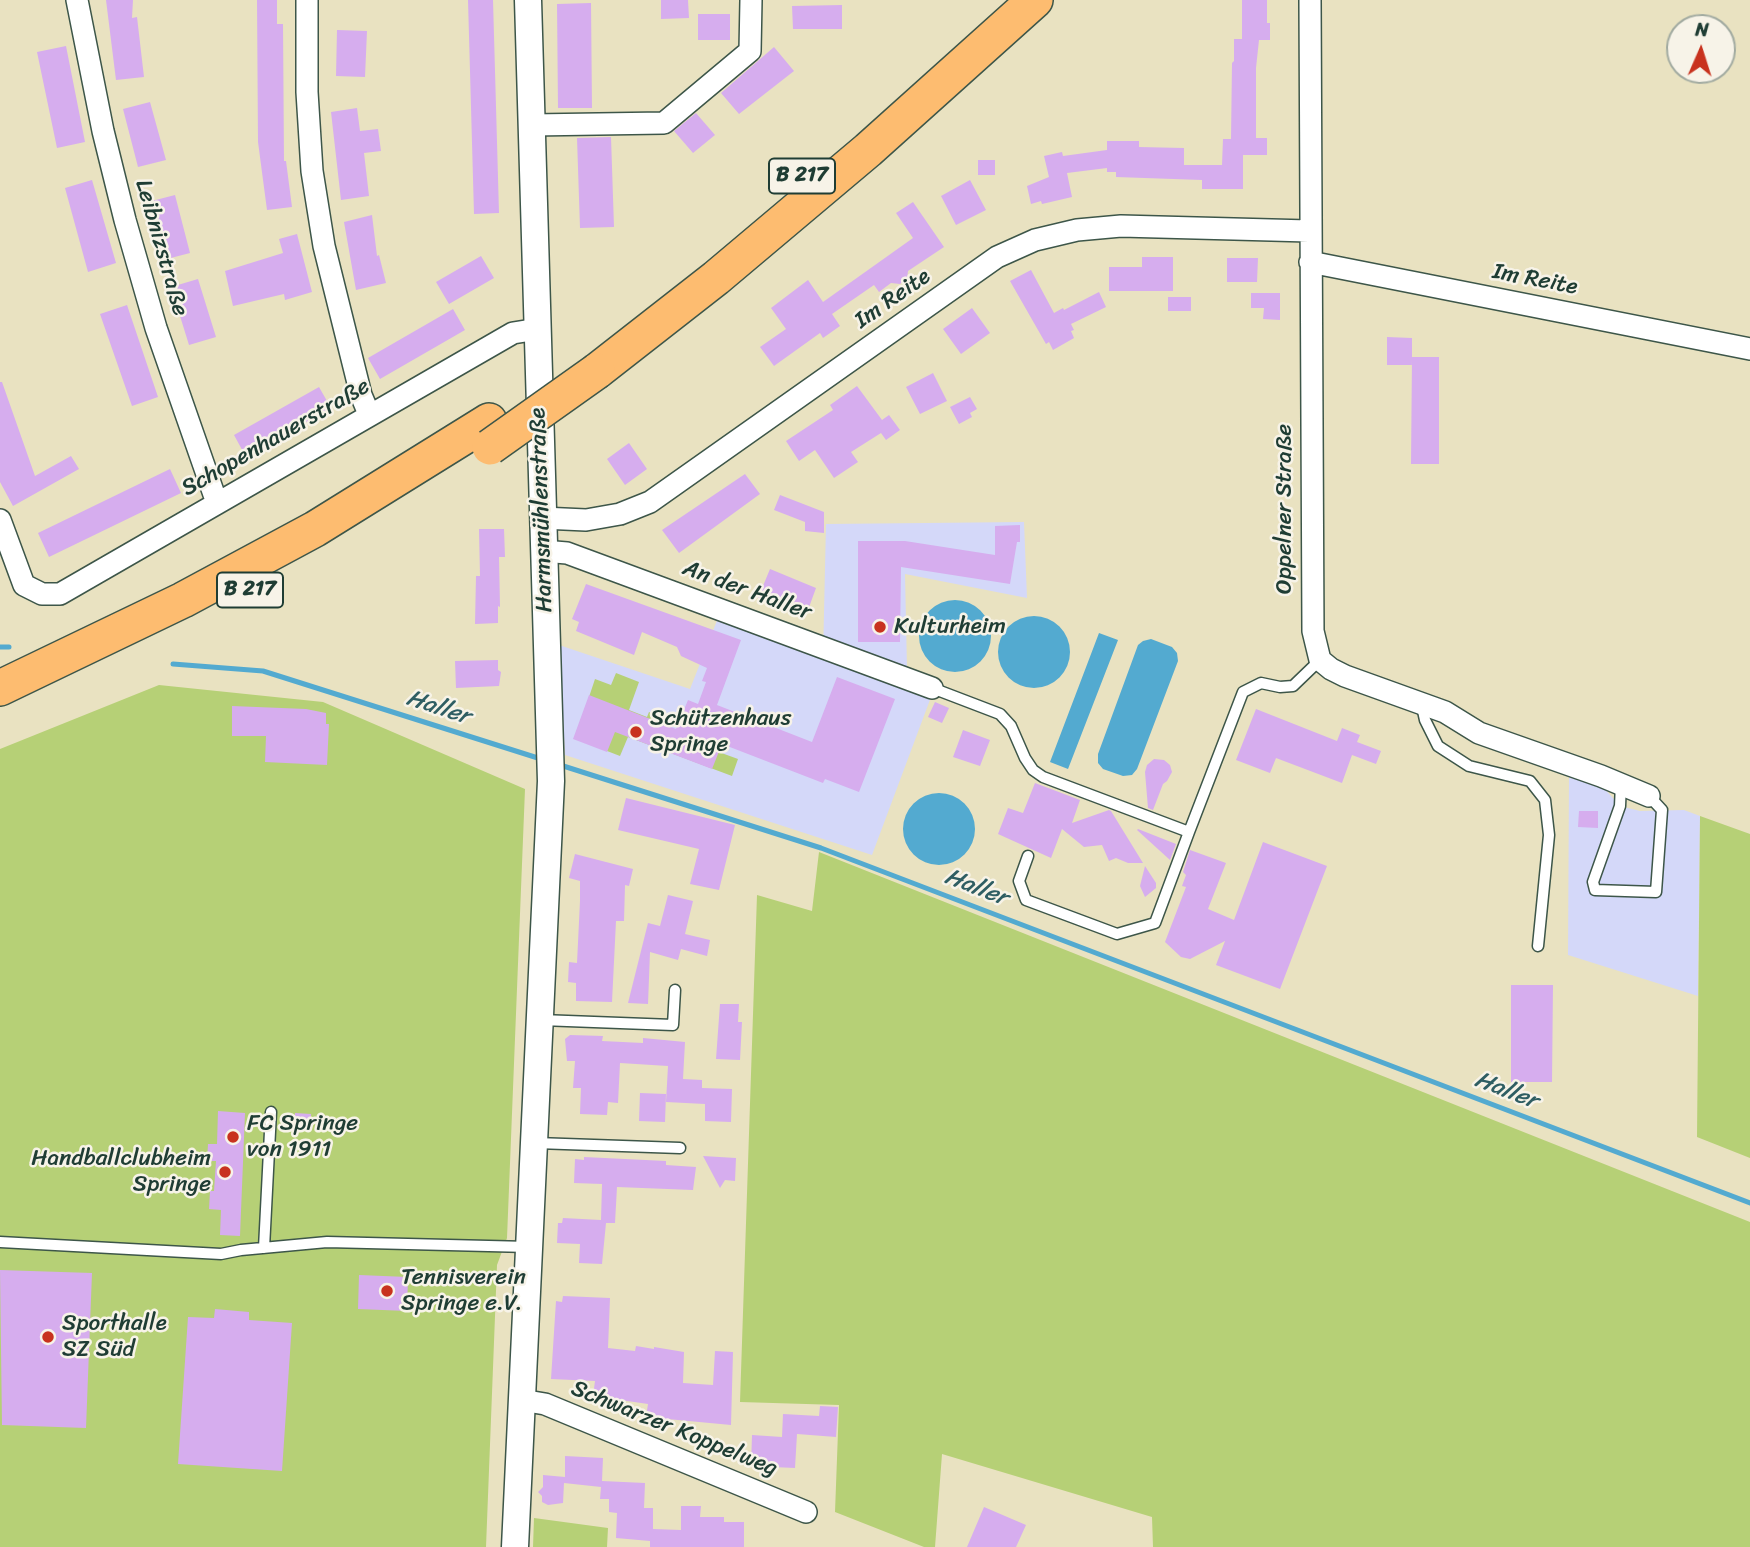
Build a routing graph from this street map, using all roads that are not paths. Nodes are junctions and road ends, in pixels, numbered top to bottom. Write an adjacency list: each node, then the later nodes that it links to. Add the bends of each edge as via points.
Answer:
1 (77, 0): 16 (street, Leibnizstraße, via 125,220 156,328)
2 (307, 0): 14 (street, via 312,171 324,246)
3 (528, 0): 8 (street, Harmsmühlenstraße)
4 (751, 0): 8 (street, via 750,51 664,123)
5 (1002, 0): 13 (highway, B 217)
6 (1035, 0): 13 (highway, B 217, via 858,159 716,278)
7 (1310, 0): 9 (street, Oppelner Straße)
8 (532, 125): 11 (street, Harmsmühlenstraße)
9 (1309, 231): 10 (street, Oppelner Straße); 17 (street, Im Reite, via 1121,226 1035,240 997,257 650,502 586,520)
10 (1310, 262): 12 (street, Im Reite); 20 (street, Oppelner Straße, via 1313,631)
11 (538, 329): 14 (street, Schopenhauerstraße, via 513,332); 17 (street, Harmsmühlenstraße)
12 (1750, 349)
13 (596, 357): 15 (highway, B 217)
14 (369, 414): 16 (street, Schopenhauerstraße)
15 (489, 434): 21 (highway, B 217, via 183,600); 24 (highway, B 217, via 414,496 327,548 181,627)
16 (217, 503): 18 (street, Schopenhauerstraße, via 60,594 42,594 24,585)
17 (542, 518): 19 (street, Harmsmühlenstraße)
18 (0, 520)
19 (543, 551): 22 (street, An der Haller, via 567,553); 31 (street, Harmsmühlenstraße, via 551,781)
20 (1320, 660): 23 (street, via 1345,676); 27 (lane, via 1293,686 1261,682 1243,692)
21 (0, 688)
22 (932, 688): 27 (lane, via 1000,714 1011,726 1024,758 1042,776)
23 (1421, 702): 25 (street, via 1479,733); 29 (lane, via 1438,746 1469,766 1530,781 1545,800 1549,835)
24 (0, 713)
25 (1621, 784): 26 (street); 26 (lane, via 1620,806 1593,882 1595,890 1656,892 1662,810)
26 (1649, 796)
27 (1189, 832): 28 (lane, via 1155,923 1117,934 1026,900 1019,881)
28 (1028, 856)
29 (1538, 946)
30 (675, 990): 31 (lane, via 673,1025)
31 (539, 1020): 33 (street, Harmsmühlenstraße)
32 (271, 1112): 37 (lane)
33 (533, 1142): 34 (lane); 36 (street, Harmsmühlenstraße)
34 (680, 1148)
35 (0, 1242): 37 (lane, via 221,1254)
36 (529, 1247): 37 (lane, via 327,1242); 38 (street, Harmsmühlenstraße)
37 (264, 1248)
38 (521, 1400): 39 (street, Schwarzer Koppelweg, via 545,1404); 40 (street, Harmsmühlenstraße)
39 (806, 1511)
40 (515, 1547)

